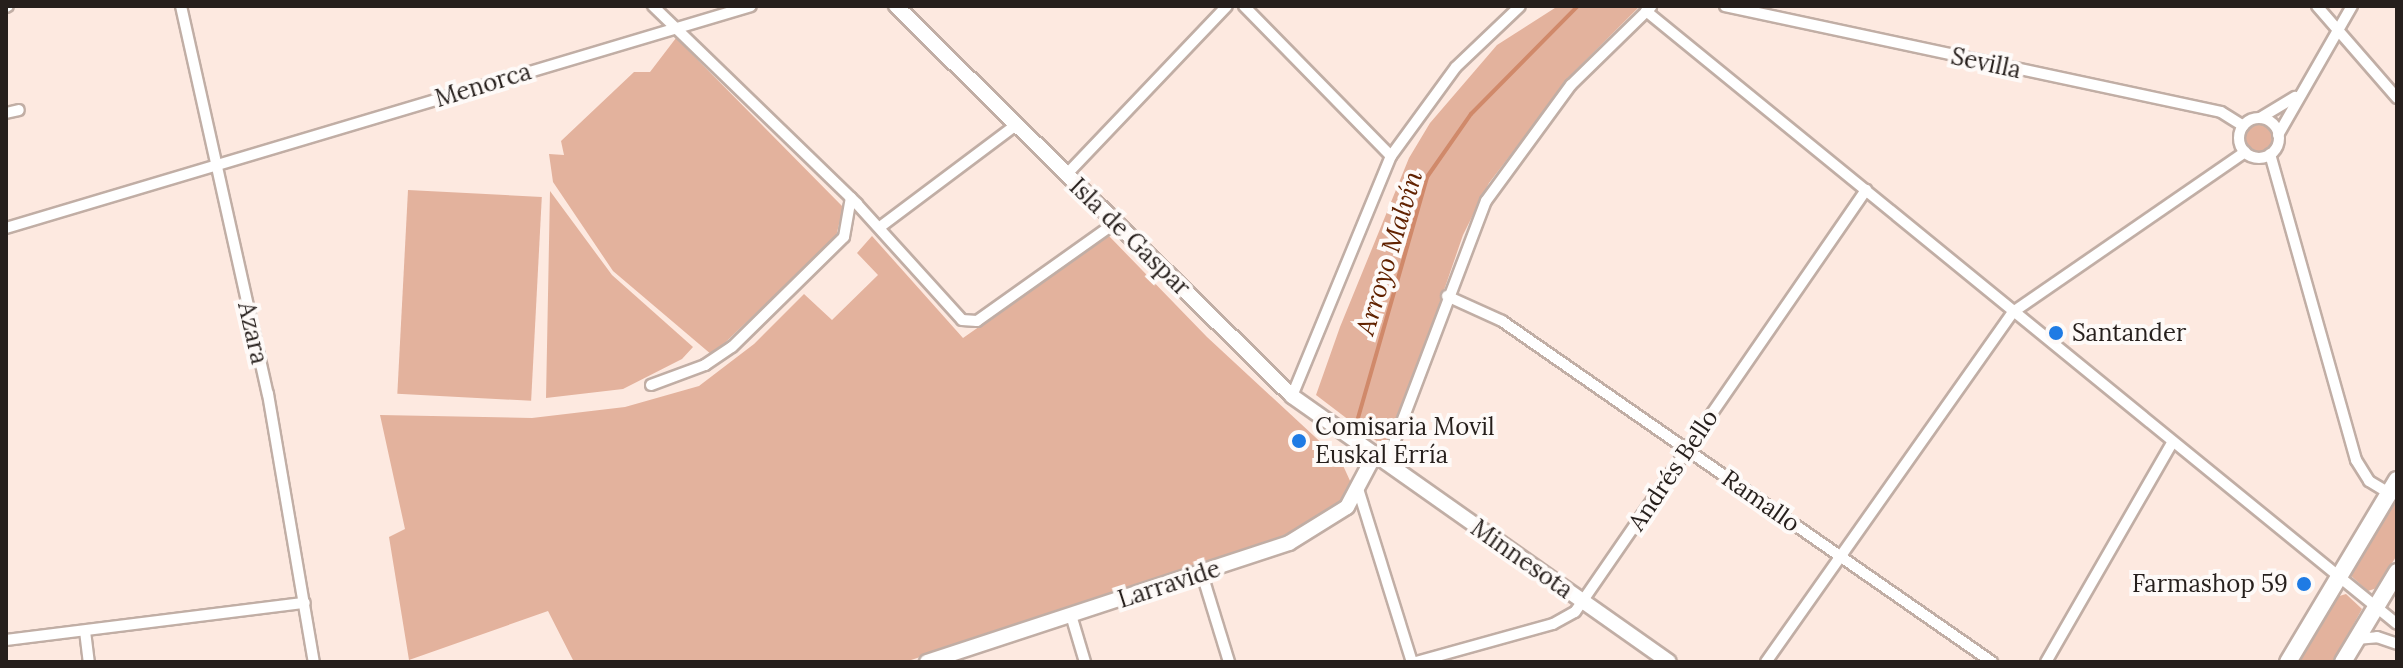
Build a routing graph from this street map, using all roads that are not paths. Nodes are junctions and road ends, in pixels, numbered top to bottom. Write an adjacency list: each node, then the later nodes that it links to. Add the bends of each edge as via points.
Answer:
1 (181, 6): 25 (street, Azara)
2 (653, 6): 13 (street)
3 (751, 6): 13 (street, Menorca)
4 (896, 6): 19 (street, Isla de Gaspar)
5 (1227, 6): 26 (street)
6 (1244, 6): 24 (street)
7 (1520, 6): 24 (street, via 1456,67)
8 (1725, 6): 20 (street, Sevilla, via 2221,112)
9 (2317, 6): 12 (street)
10 (2352, 6): 12 (street)
11 (1649, 8): 27 (street); 32 (street, via 1595,58 1514,156 1475,223)
12 (2338, 27): 14 (street); 15 (street)
13 (675, 28): 25 (street, Menorca); 28 (street)
14 (2300, 92): 18 (street); 21 (street)
15 (2397, 98)
16 (19, 110): 17 (street)
17 (6, 113)
18 (2260, 118): 20 (street); 21 (street, via 2272,123)
19 (1016, 125): 26 (street, Isla de Gaspar); 30 (street)
20 (2243, 126): 22 (street, via 2239,137)
21 (2278, 135): 23 (street)
22 (2245, 152): 23 (street, via 2260,158); 33 (street)
23 (2270, 154): 39 (street, via 2356,460 2369,481)
24 (1391, 156): 35 (street)
25 (215, 163): 31 (street, Menorca); 46 (street, Azara, via 268,394)
26 (1066, 175): 29 (street, Isla de Gaspar)
27 (1866, 190): 33 (street); 37 (street, Andrés Bello)
28 (851, 198): 30 (street); 34 (street, via 844,237 732,347 705,365)
29 (1115, 223): 30 (street, via 977,321 957,317); 35 (street, Isla de Gaspar)
30 (880, 227)
31 (6, 228)
32 (1447, 296): 37 (street, Ramallo, via 1502,321); 38 (street)
33 (2013, 312): 36 (street); 41 (street)
34 (651, 385)
35 (1292, 396): 38 (street, Isla de Gaspar)
36 (2172, 443): 44 (street); 63 (street)
37 (1687, 449): 41 (street, Ramallo); 45 (street, Andrés Bello)
38 (1380, 460): 40 (street, Larravide); 45 (street, Minnesota)
39 (2393, 487): 44 (main road)
40 (1359, 492): 43 (street, Larravide, via 1336,515 1298,538); 59 (street)
41 (1840, 558): 61 (street); 62 (street, Ramallo)
42 (2397, 572): 47 (main road)
43 (1202, 574): 48 (street, Larravide); 58 (street)
44 (2337, 579): 47 (street); 64 (main road)
45 (1582, 601): 59 (street, Andrés Bello, via 1570,616 1553,624); 60 (street, Minnesota)
46 (305, 603): 50 (street); 55 (street, Azara)
47 (2377, 605): 49 (street); 51 (main road)
48 (1071, 615): 56 (street, Larravide); 57 (street)
49 (2397, 624)
50 (85, 631): 52 (street); 54 (street)
51 (2356, 639): 53 (street, via 2377,637); 65 (main road)
52 (6, 640)
53 (2397, 644)
54 (89, 662)
55 (314, 662)
56 (927, 662)
57 (1085, 662)
58 (1229, 662)
59 (1414, 662)
60 (1669, 662)
61 (1766, 662)
62 (1992, 662)
63 (2046, 662)
64 (2288, 662)
65 (2343, 662)

